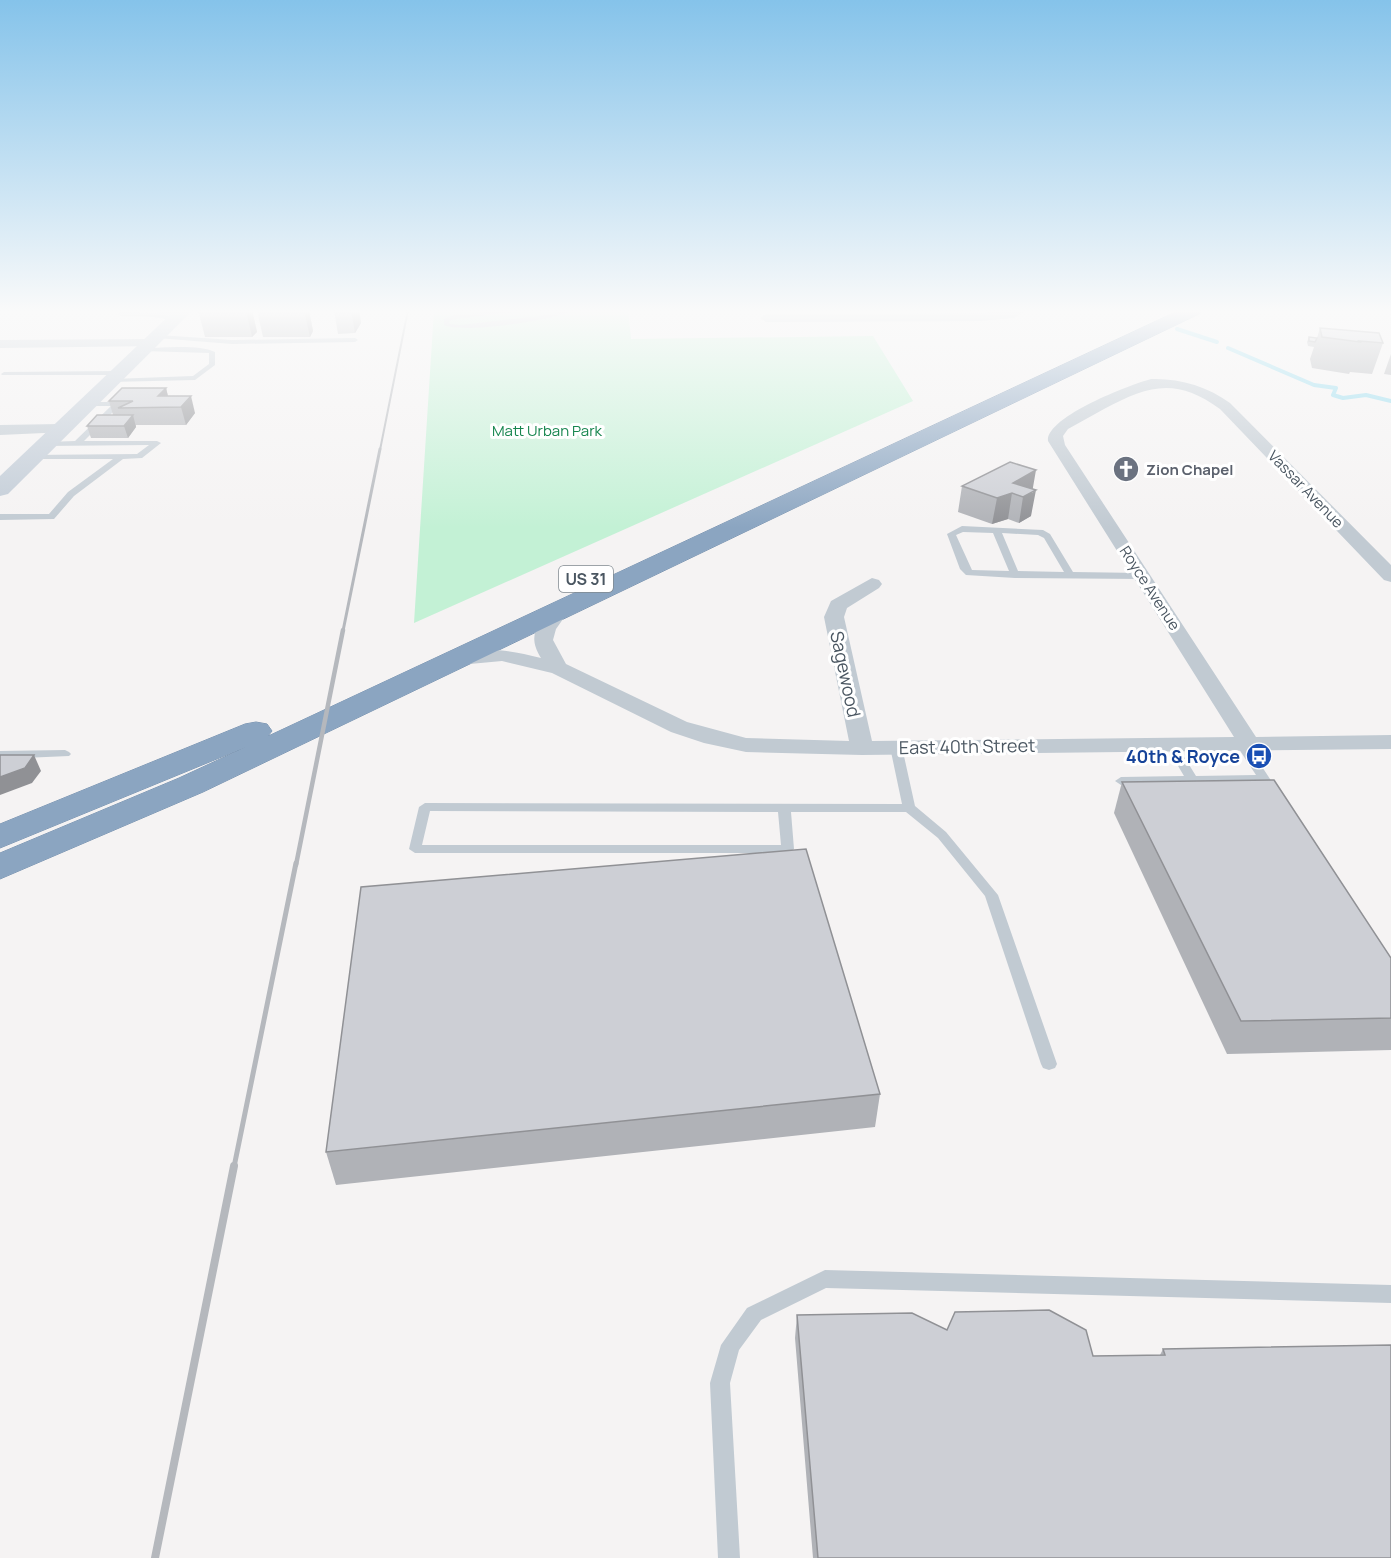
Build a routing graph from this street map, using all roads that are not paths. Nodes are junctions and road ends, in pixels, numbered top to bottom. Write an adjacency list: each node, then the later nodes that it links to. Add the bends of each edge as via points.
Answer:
1 (110, 383): 4 (main road)
2 (1010, 383): 35 (highway, US 31, via 325,701)
3 (1040, 383): 19 (highway, US 31)
4 (87, 404): 5 (main road); 8 (lane, via 117,404)
5 (61, 429): 6 (street); 9 (main road)
6 (0, 430)
7 (1056, 433): 16 (street, Royce Avenue, via 1057,446); 17 (street, Vassar Avenue, via 1066,424 1142,386 1158,384 1205,394 1221,402)
8 (77, 444): 9 (lane); 10 (lane, via 157,443 139,456)
9 (45, 453): 10 (lane); 11 (main road)
10 (120, 457): 12 (lane, via 71,494 51,517)
11 (0, 489)
12 (0, 517)
13 (996, 530): 14 (lane); 14 (lane, via 962,529 951,534 969,573); 15 (lane, via 1040,532 1047,536)
14 (1015, 575): 15 (lane)
15 (1070, 575): 16 (lane)
16 (1142, 576): 23 (street, Royce Avenue)
17 (1391, 576)
18 (872, 584): 26 (street, Sagewood, via 838,605 834,617)
19 (558, 612): 20 (highway, US 31); 21 (street, via 542,638)
20 (459, 659): 21 (street, East 40th Street, via 511,656); 36 (highway, US 31, via 191,785)
21 (560, 668): 26 (street, East 40th Street, via 663,720 712,738 766,747)
22 (1391, 742): 23 (street, East 40th Street)
23 (1245, 743): 24 (street, East 40th Street); 29 (lane)
24 (1171, 744): 25 (street, East 40th Street); 30 (lane)
25 (896, 747): 26 (street, East 40th Street); 33 (lane)
26 (862, 748)
27 (0, 754): 28 (lane)
28 (65, 754)
29 (1264, 778): 30 (lane); 34 (lane)
30 (1192, 780): 31 (lane)
31 (1121, 781)
32 (784, 807): 32 (lane, via 425,807 415,849 788,849); 33 (lane)
33 (909, 808): 37 (lane, via 942,835 991,895)
34 (1283, 808)
35 (0, 837)
36 (0, 867)
37 (1049, 1064)
38 (1391, 1294): 39 (lane, via 825,1279 754,1314 731,1345 720,1383)
39 (729, 1558)

